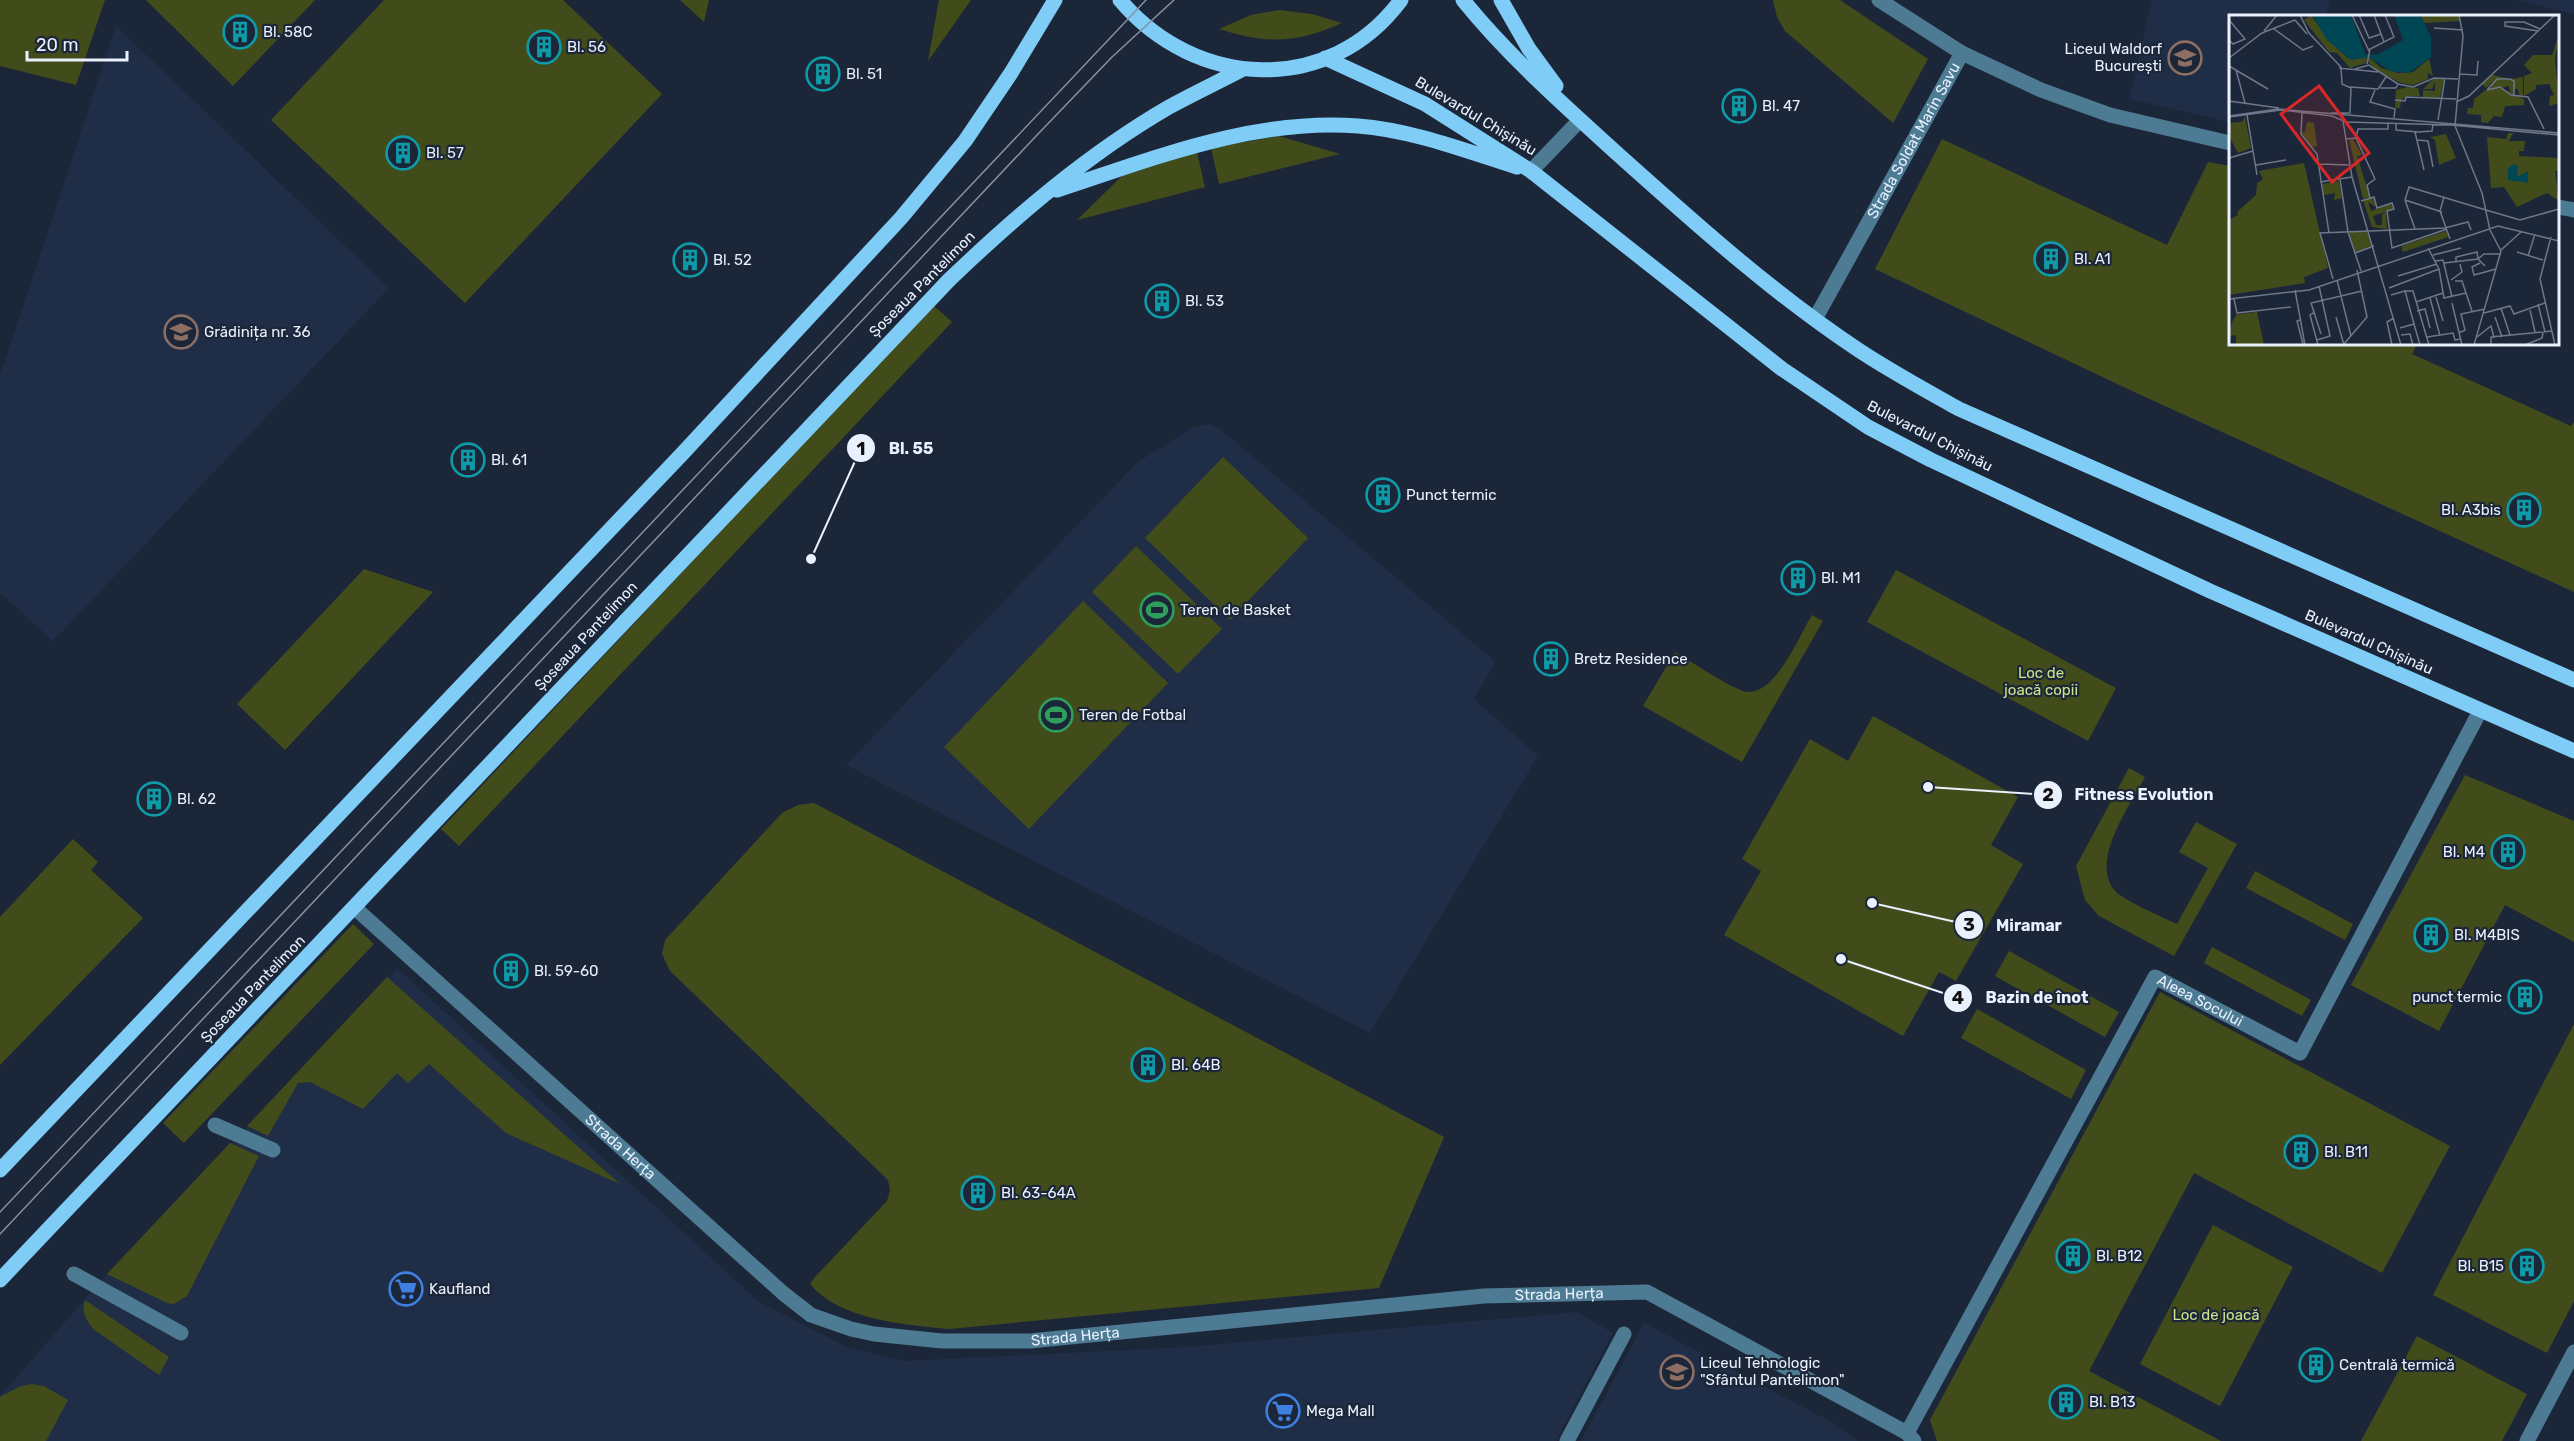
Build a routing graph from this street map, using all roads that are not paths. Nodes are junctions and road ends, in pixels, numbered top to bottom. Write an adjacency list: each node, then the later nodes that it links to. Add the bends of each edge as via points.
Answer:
1 (1055, 0): 23 (main road, via 965,141 901,218)
2 (1120, 0): 9 (main road, via 1152,33 1198,59)
3 (1401, 0): 8 (main road, via 1379,27)
4 (1463, 0): 10 (main road)
5 (1501, 0): 10 (main road, via 1529,49)
6 (1879, 0): 7 (street)
7 (1962, 53): 11 (street, Strada Soldat Marin Savu, via 2041,90 2110,116); 16 (street, Strada Soldat Marin Savu)
8 (1325, 58): 9 (main road, via 1285,69); 12 (main road, Bulevardul Chișinău, via 1425,104)
9 (1243, 69): 13 (main road, Șoseaua Pantelimon, via 1169,107)
10 (1580, 120): 12 (street); 16 (main road, via 1694,223)
11 (2229, 143)
12 (1532, 171): 13 (main road, via 1412,135 1360,126 1320,125 1203,142); 18 (main road, Bulevardul Chișinău, via 1782,369 1868,426 1931,460 2210,591)
13 (1046, 193): 20 (main road, Șoseaua Pantelimon, via 949,280)
14 (2559, 207): 15 (street)
15 (2574, 210)
16 (1815, 319): 17 (main road, via 1899,376 1959,409)
17 (2574, 680)
18 (2480, 711): 19 (main road, Bulevardul Chișinău); 29 (street, Aleea Socului, via 2300,1053 2155,977)
19 (2574, 751)
20 (355, 908): 25 (main road, Șoseaua Pantelimon); 29 (street, Strada Herța, via 784,1294 828,1322 874,1334 931,1340 1030,1341 1484,1296 1647,1292)
21 (215, 1125): 22 (street)
22 (273, 1150)
23 (0, 1170)
24 (74, 1274): 26 (street)
25 (0, 1280)
26 (181, 1333)
27 (1624, 1334): 30 (street)
28 (2574, 1352): 31 (street)
29 (1911, 1437)
30 (1567, 1441)
31 (2527, 1441)

